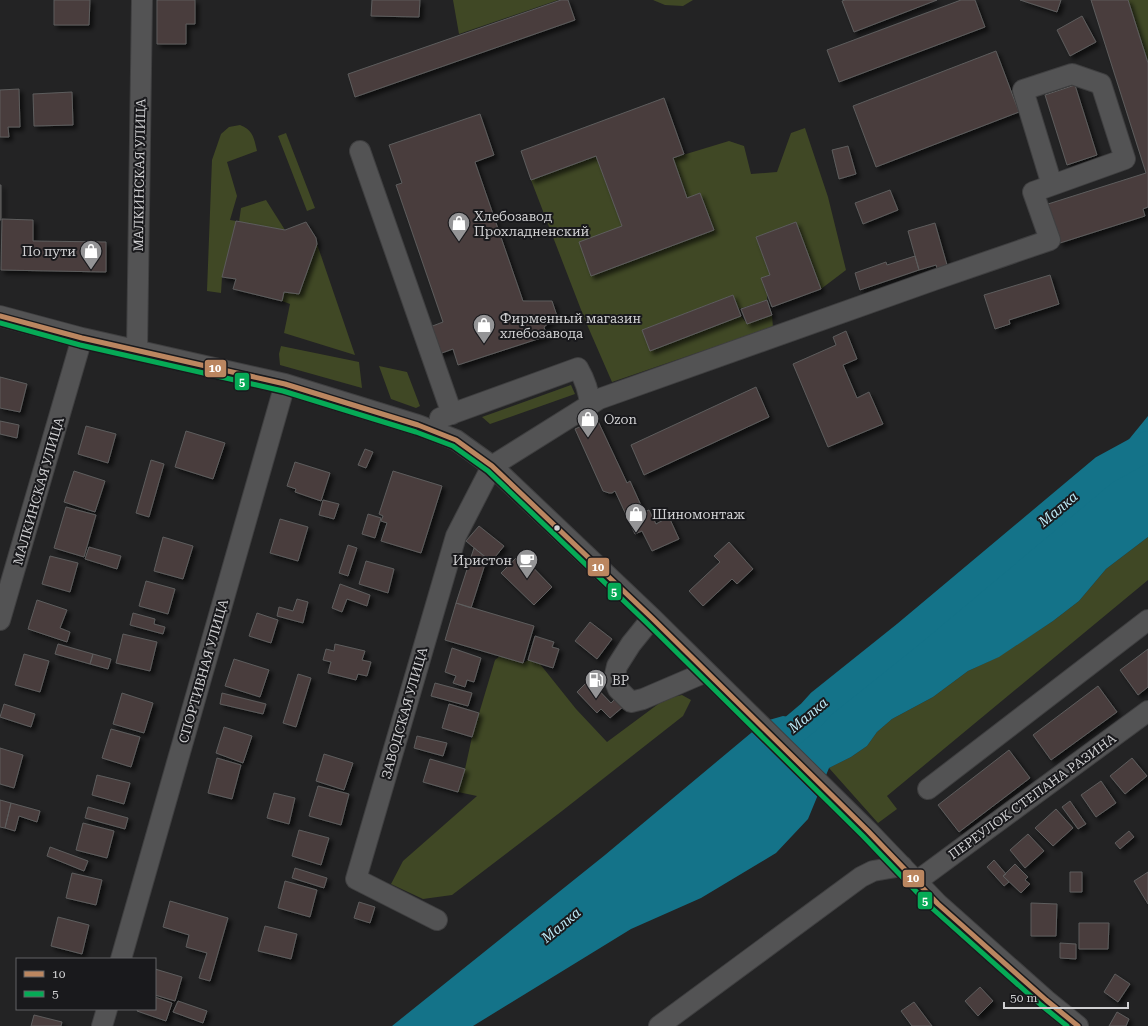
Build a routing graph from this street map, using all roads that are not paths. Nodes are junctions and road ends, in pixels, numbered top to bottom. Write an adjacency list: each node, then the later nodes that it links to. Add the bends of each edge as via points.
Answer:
1 (142, 0): 6 (street, МАЛКИНСКАЯ УЛИЦА)
2 (360, 151): 9 (street)
3 (1052, 185): 3 (street, via 1125,159 1101,84 1072,74 1023,90); 8 (street, via 1033,192 1050,240 607,396)
4 (0, 316): 5 (street)
5 (82, 338): 6 (street); 13 (street, МАЛКИНСКАЯ УЛИЦА)
6 (137, 350): 7 (street)
7 (285, 384): 10 (street); 21 (street, СПОРТИВНАЯ УЛИЦА)
8 (590, 405): 9 (street, via 587,385 578,368); 11 (street)
9 (452, 414): 10 (street)
10 (418, 425): 11 (street, via 456,440)
11 (492, 466): 12 (street); 20 (street, ЗАВОДСКАЯ УЛИЦА, via 456,536 356,879)
12 (652, 618): 15 (street); 15 (street, via 616,666 614,679 618,689 631,702)
13 (0, 620)
14 (1148, 620): 17 (street)
15 (706, 672): 18 (street)
16 (1148, 711): 19 (street, ПЕРЕУЛОК СТЕПАНА РАЗИНА)
17 (928, 789)
18 (902, 866): 19 (street); 24 (street, via 873,870 861,877)
19 (917, 881): 25 (street, via 938,904)
20 (437, 920)
21 (121, 958)
22 (106, 1010): 23 (street)
23 (102, 1026)
24 (659, 1026)
25 (1078, 1026)

